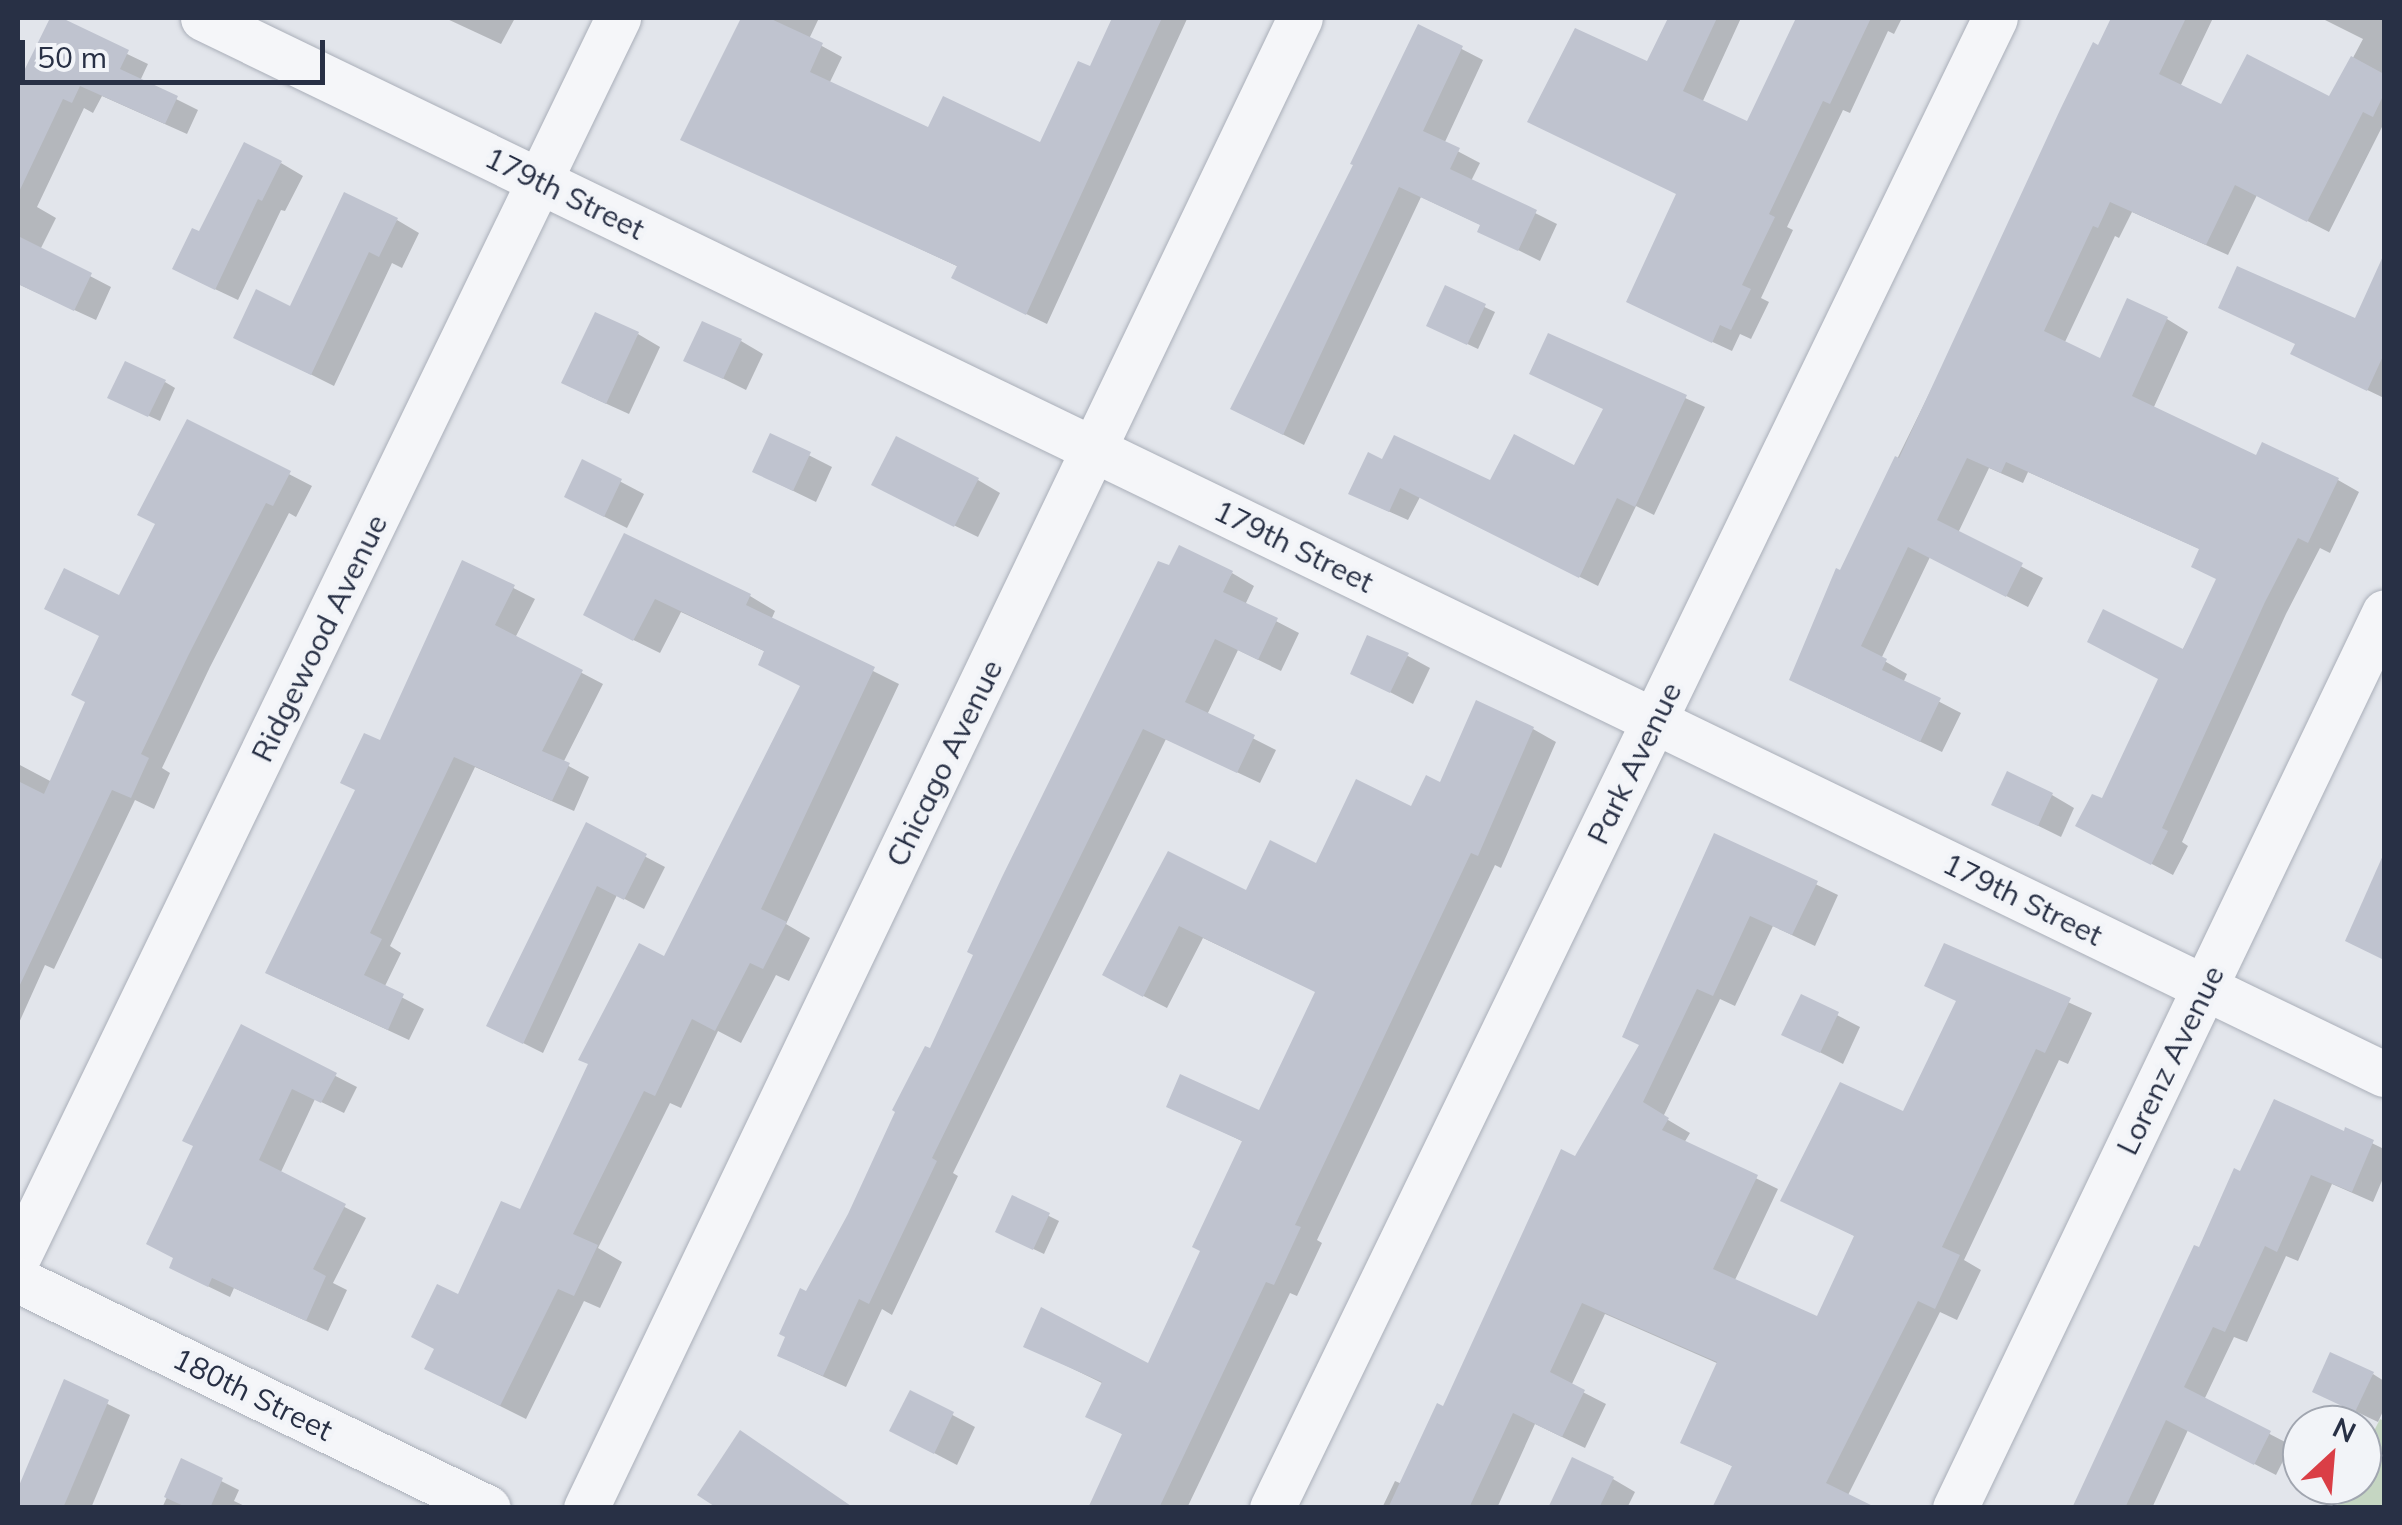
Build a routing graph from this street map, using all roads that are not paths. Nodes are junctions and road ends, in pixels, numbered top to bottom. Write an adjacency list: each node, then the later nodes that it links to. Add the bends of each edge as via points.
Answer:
1 (204, 18): 5 (street, 179th Street)
2 (618, 18): 5 (street, Ridgewood Avenue)
3 (1300, 18): 6 (street, Chicago Avenue)
4 (1994, 18): 8 (street, Park Avenue)
5 (541, 181): 6 (street, 179th Street); 11 (street, Ridgewood Avenue)
6 (1095, 450): 8 (street, 179th Street); 14 (street, Chicago Avenue)
7 (2384, 613): 9 (street, Lorenz Avenue)
8 (1655, 721): 9 (street, 179th Street); 15 (street, Park Avenue)
9 (2205, 987): 10 (street, 179th Street); 16 (street, Lorenz Avenue)
10 (2384, 1074)
11 (18, 1257)
12 (18, 1280): 13 (street, 180th Street)
13 (488, 1508)
14 (586, 1508)
15 (1272, 1508)
16 (1956, 1508)

